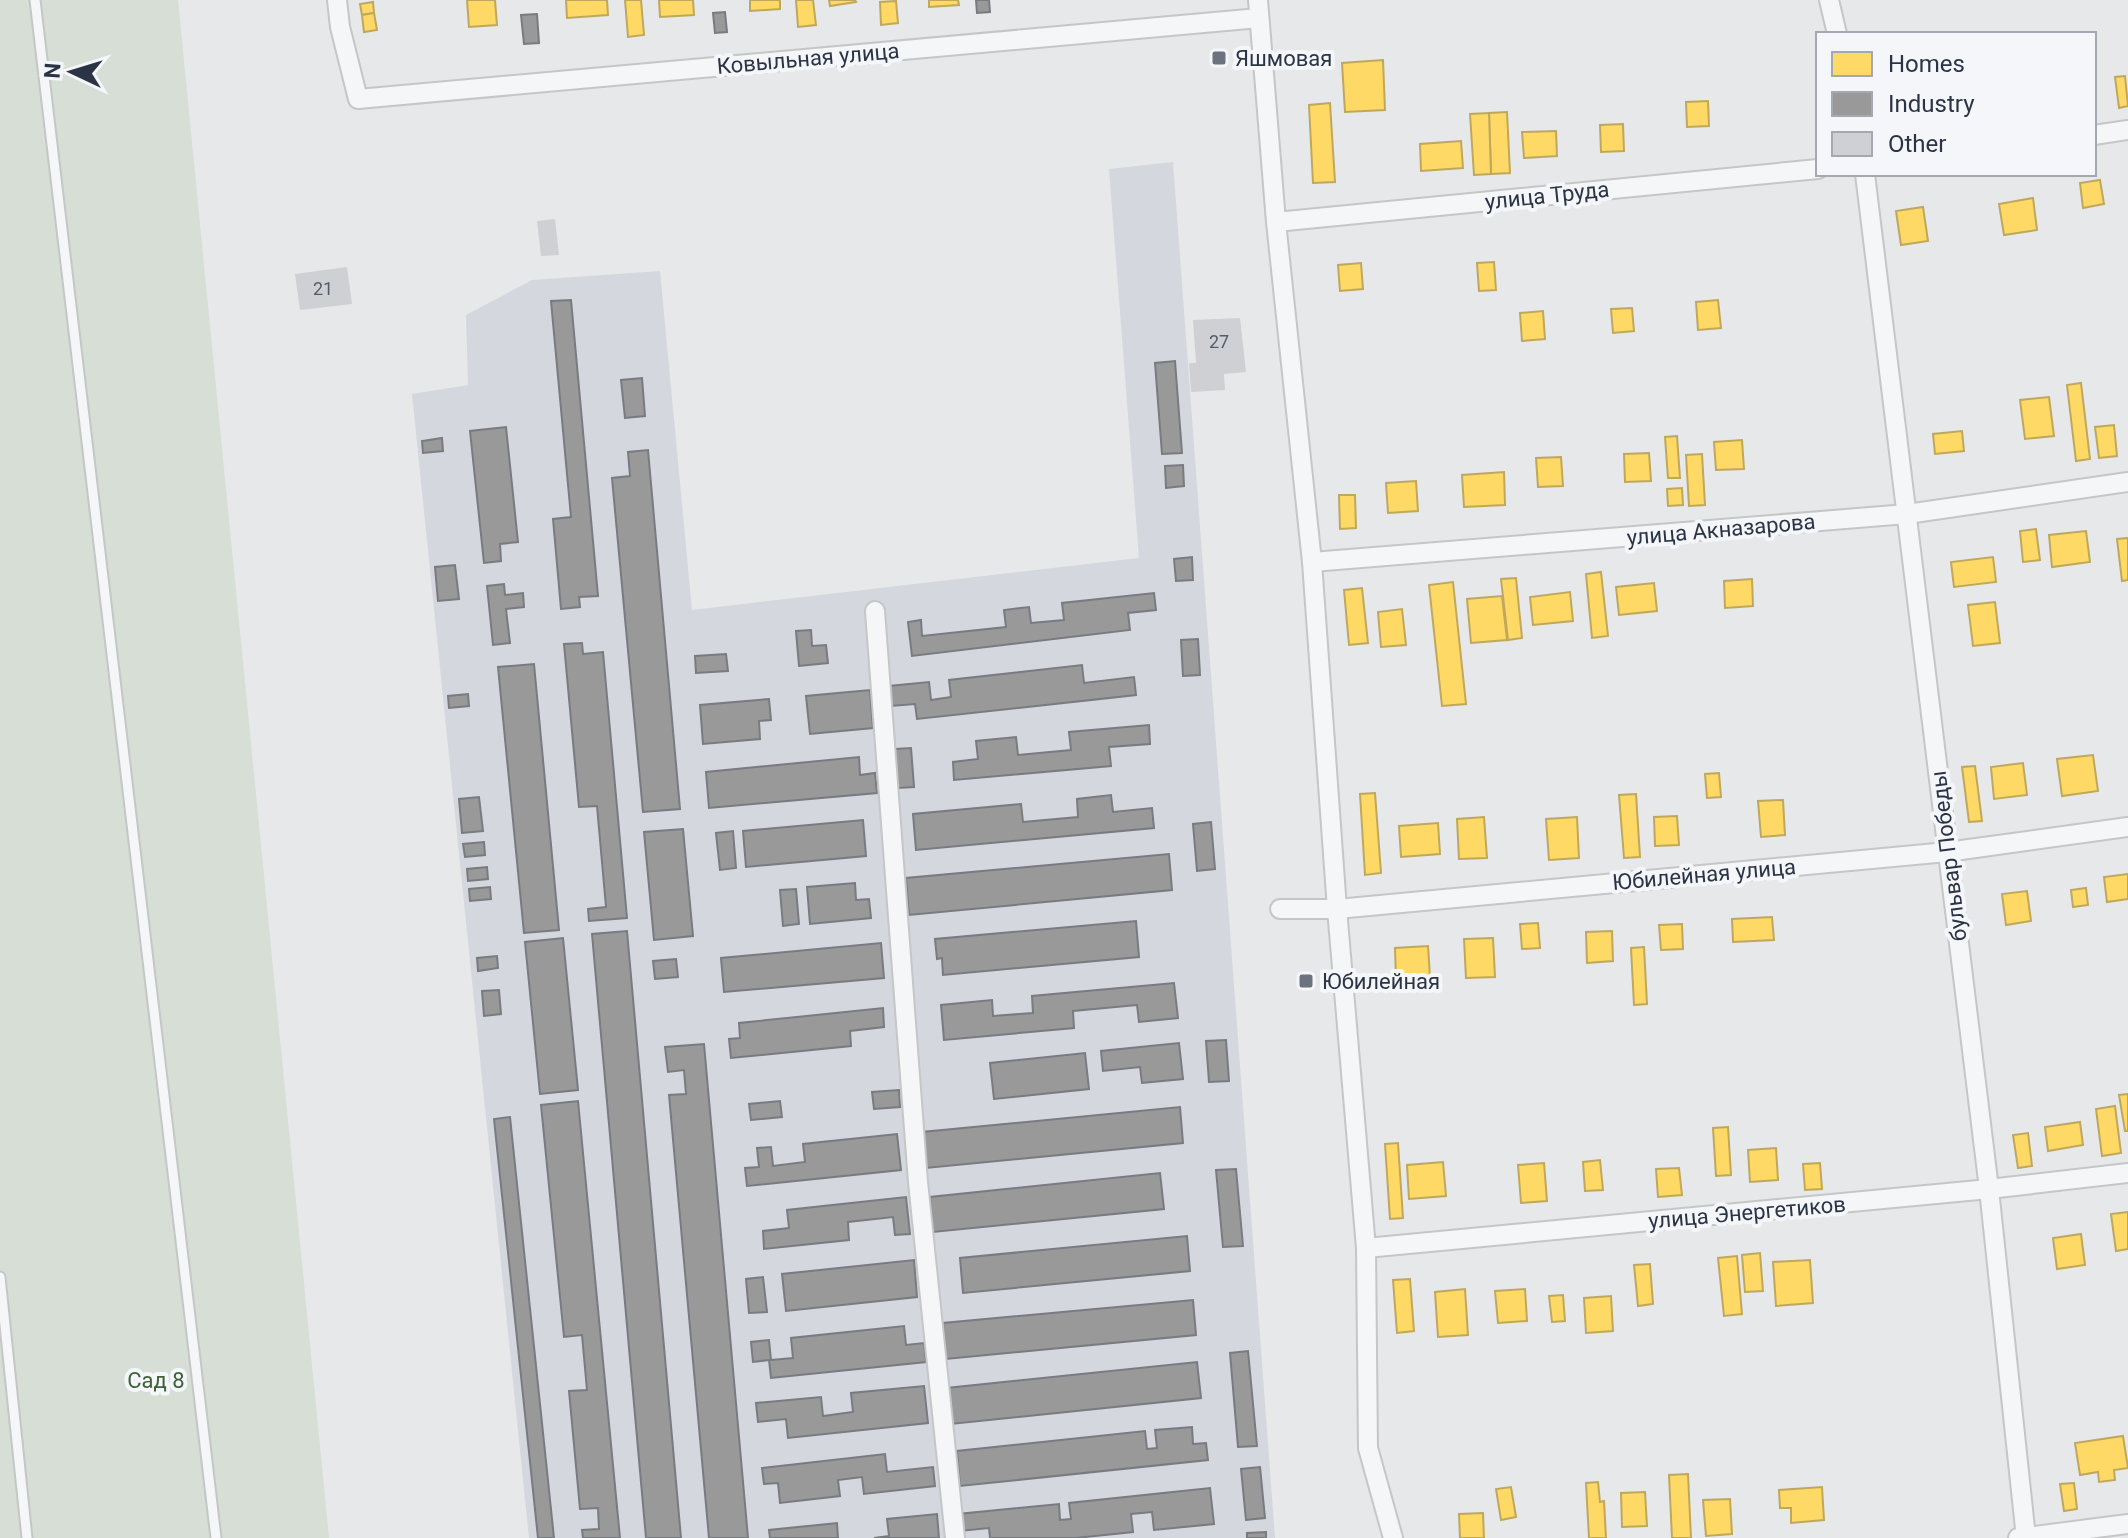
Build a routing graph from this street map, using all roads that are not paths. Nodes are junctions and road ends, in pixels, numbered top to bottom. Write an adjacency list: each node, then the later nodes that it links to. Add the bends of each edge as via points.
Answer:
1 (35, 0): 25 (lane)
2 (337, 0): 4 (street, Ковыльная улица, via 358,99)
3 (1829, 0): 5 (street)
4 (1259, 9): 10 (street)
5 (1837, 32)
6 (2128, 130): 7 (street)
7 (2096, 135)
8 (1816, 169): 10 (street, улица Труда)
9 (1865, 176): 12 (street, бульвар Победы)
10 (1276, 222): 13 (street)
11 (2128, 482): 12 (street, улица Акназарова)
12 (1907, 514): 13 (street, улица Акназарова); 16 (street, бульвар Победы)
13 (1312, 562): 18 (street)
14 (875, 611): 26 (street, via 918,1182)
15 (2128, 827): 16 (street, Юбилейная улица)
16 (1947, 852): 18 (street, Юбилейная улица); 20 (street, бульвар Победы)
17 (1280, 909): 18 (street, Юбилейная улица)
18 (1337, 909): 21 (street)
19 (2128, 1173): 20 (street, улица Энергетиков)
20 (1989, 1189): 21 (street, улица Энергетиков); 29 (street, бульвар Победы)
21 (1366, 1248): 27 (street, via 1368,1448)
22 (0, 1277): 24 (lane)
23 (2128, 1524): 29 (street)
24 (27, 1538)
25 (216, 1538)
26 (955, 1538)
27 (1393, 1538)
28 (2018, 1538): 29 (street)
29 (2026, 1538)

